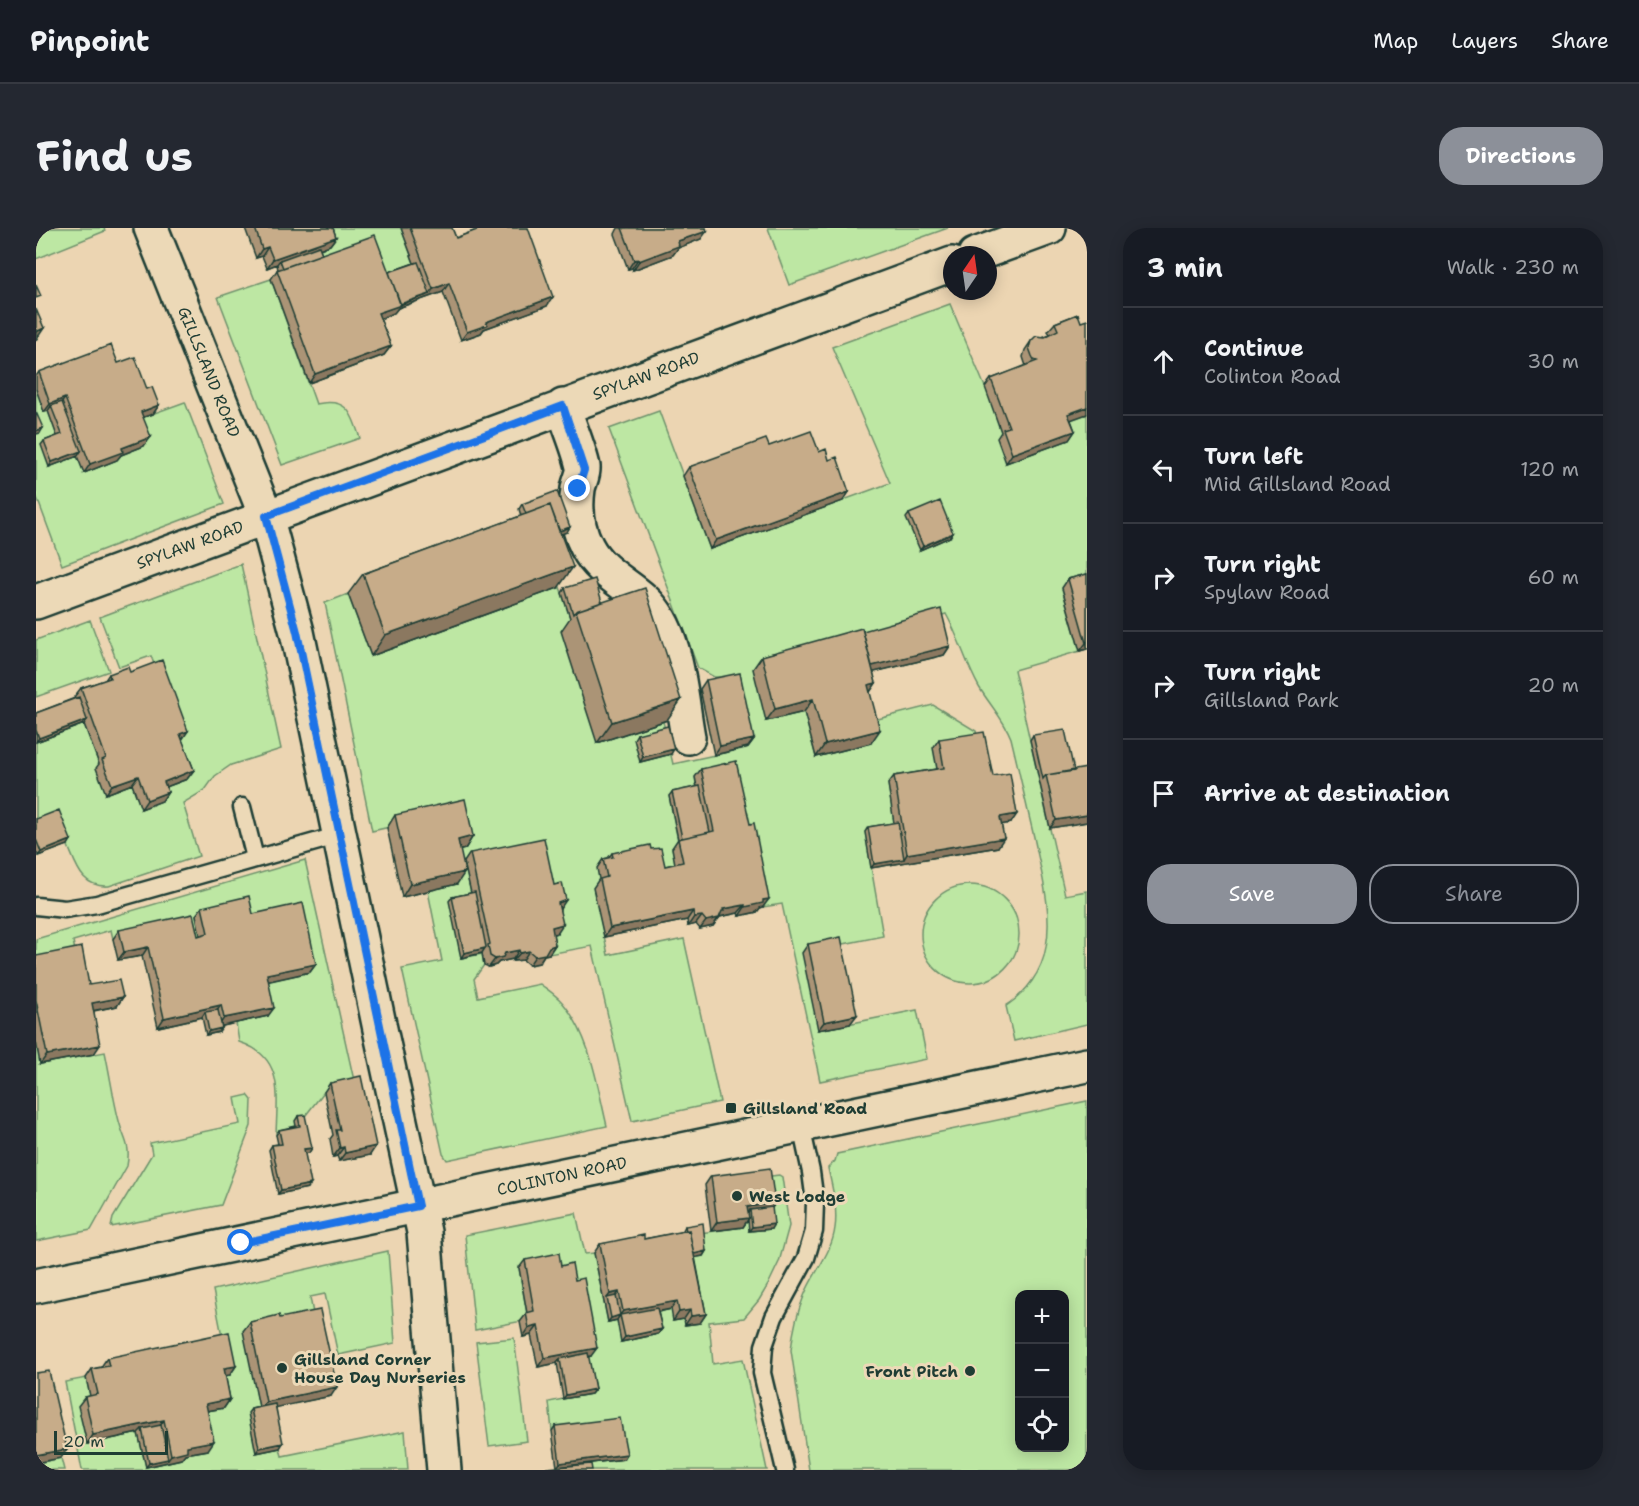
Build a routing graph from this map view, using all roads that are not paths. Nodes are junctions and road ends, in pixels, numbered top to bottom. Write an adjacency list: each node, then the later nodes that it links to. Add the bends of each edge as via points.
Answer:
1 (151, 228): 6 (street, GILLSLAND ROAD)
2 (1049, 228): 3 (street)
3 (997, 247)
4 (943, 267): 5 (street, SPYLAW ROAD)
5 (563, 406): 6 (street, SPYLAW ROAD); 8 (street, via 584,470 577,500 581,531 596,561 644,599 662,622 670,641)
6 (266, 516): 7 (street, SPYLAW ROAD); 10 (street, GILLSLAND ROAD, via 297,632)
7 (36, 602)
8 (688, 737)
9 (242, 807): 11 (lane)
10 (340, 835): 11 (lane); 15 (street, GILLSLAND ROAD)
11 (255, 858): 12 (lane, via 97,904 65,909)
12 (36, 906)
13 (1087, 1065): 14 (street, COLINTON ROAD)
14 (801, 1126): 15 (street, COLINTON ROAD); 18 (lane, via 815,1202 814,1231 806,1258 774,1317 764,1346 762,1373)
15 (418, 1206): 16 (street, COLINTON ROAD); 17 (street, GILLSLAND ROAD, via 424,1232)
16 (36, 1286)
17 (444, 1470)
18 (785, 1470)

